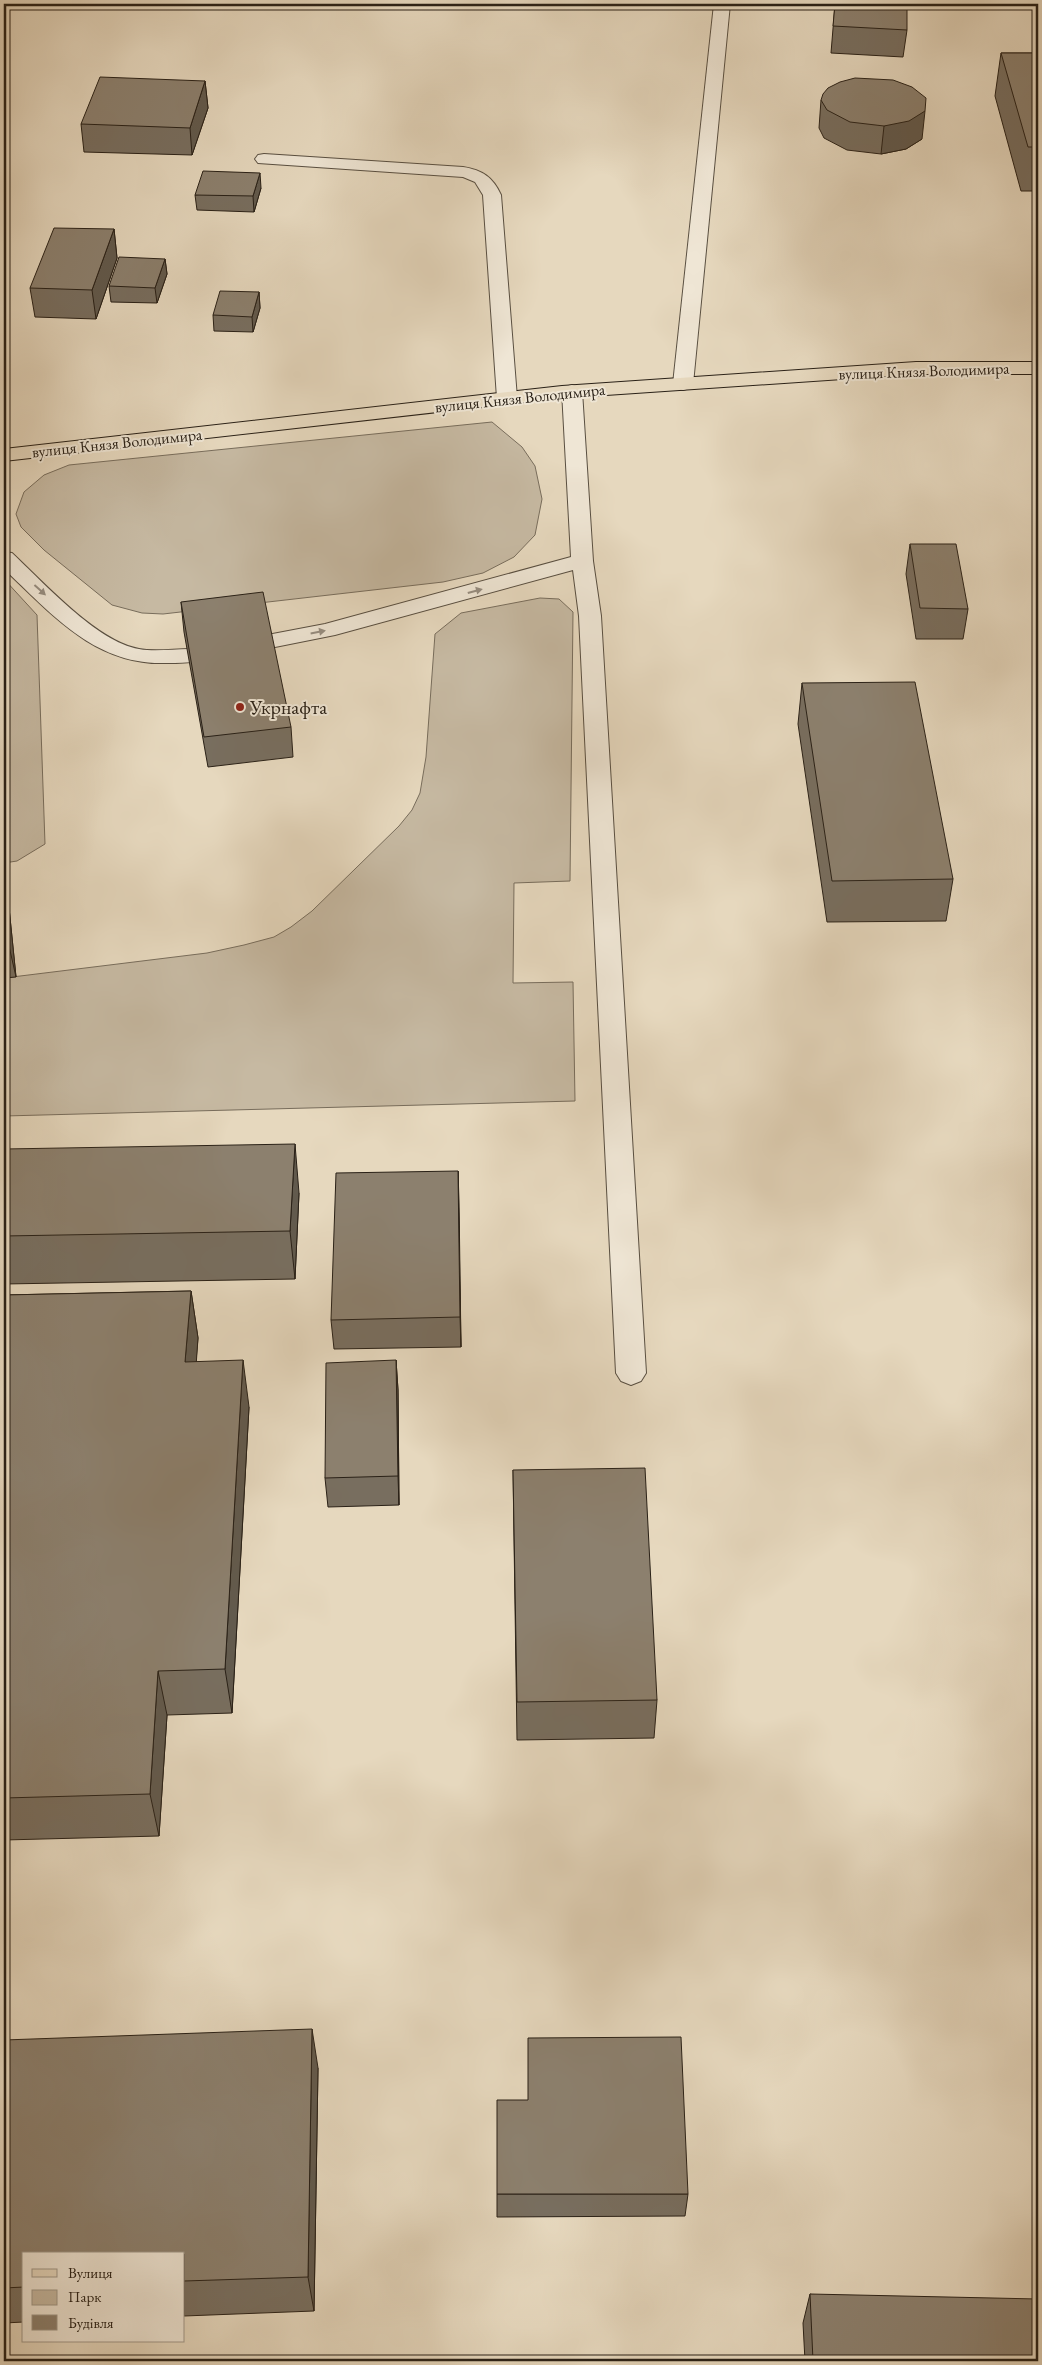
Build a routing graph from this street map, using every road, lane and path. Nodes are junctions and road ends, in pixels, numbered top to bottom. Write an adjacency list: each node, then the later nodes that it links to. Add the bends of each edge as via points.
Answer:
1 (722, 4): 4 (lane)
2 (264, 159): 6 (lane, via 463,172 479,175 485,180 492,195)
3 (1038, 368): 4 (main road, вулиця Князя Володимира, via 916,368)
4 (684, 384): 5 (main road, вулиця Князя Володимира)
5 (572, 391): 6 (main road, вулиця Князя Володимира); 9 (lane)
6 (507, 398): 7 (main road, вулиця Князя Володимира)
7 (4, 455)
8 (4, 558): 11 (lane, one-way to 11, via 78,624 110,647 138,656)
9 (582, 561): 10 (lane, one-way to 9, via 327,630); 12 (lane, via 590,616)
10 (270, 641)
11 (189, 656)
12 (631, 1373)

